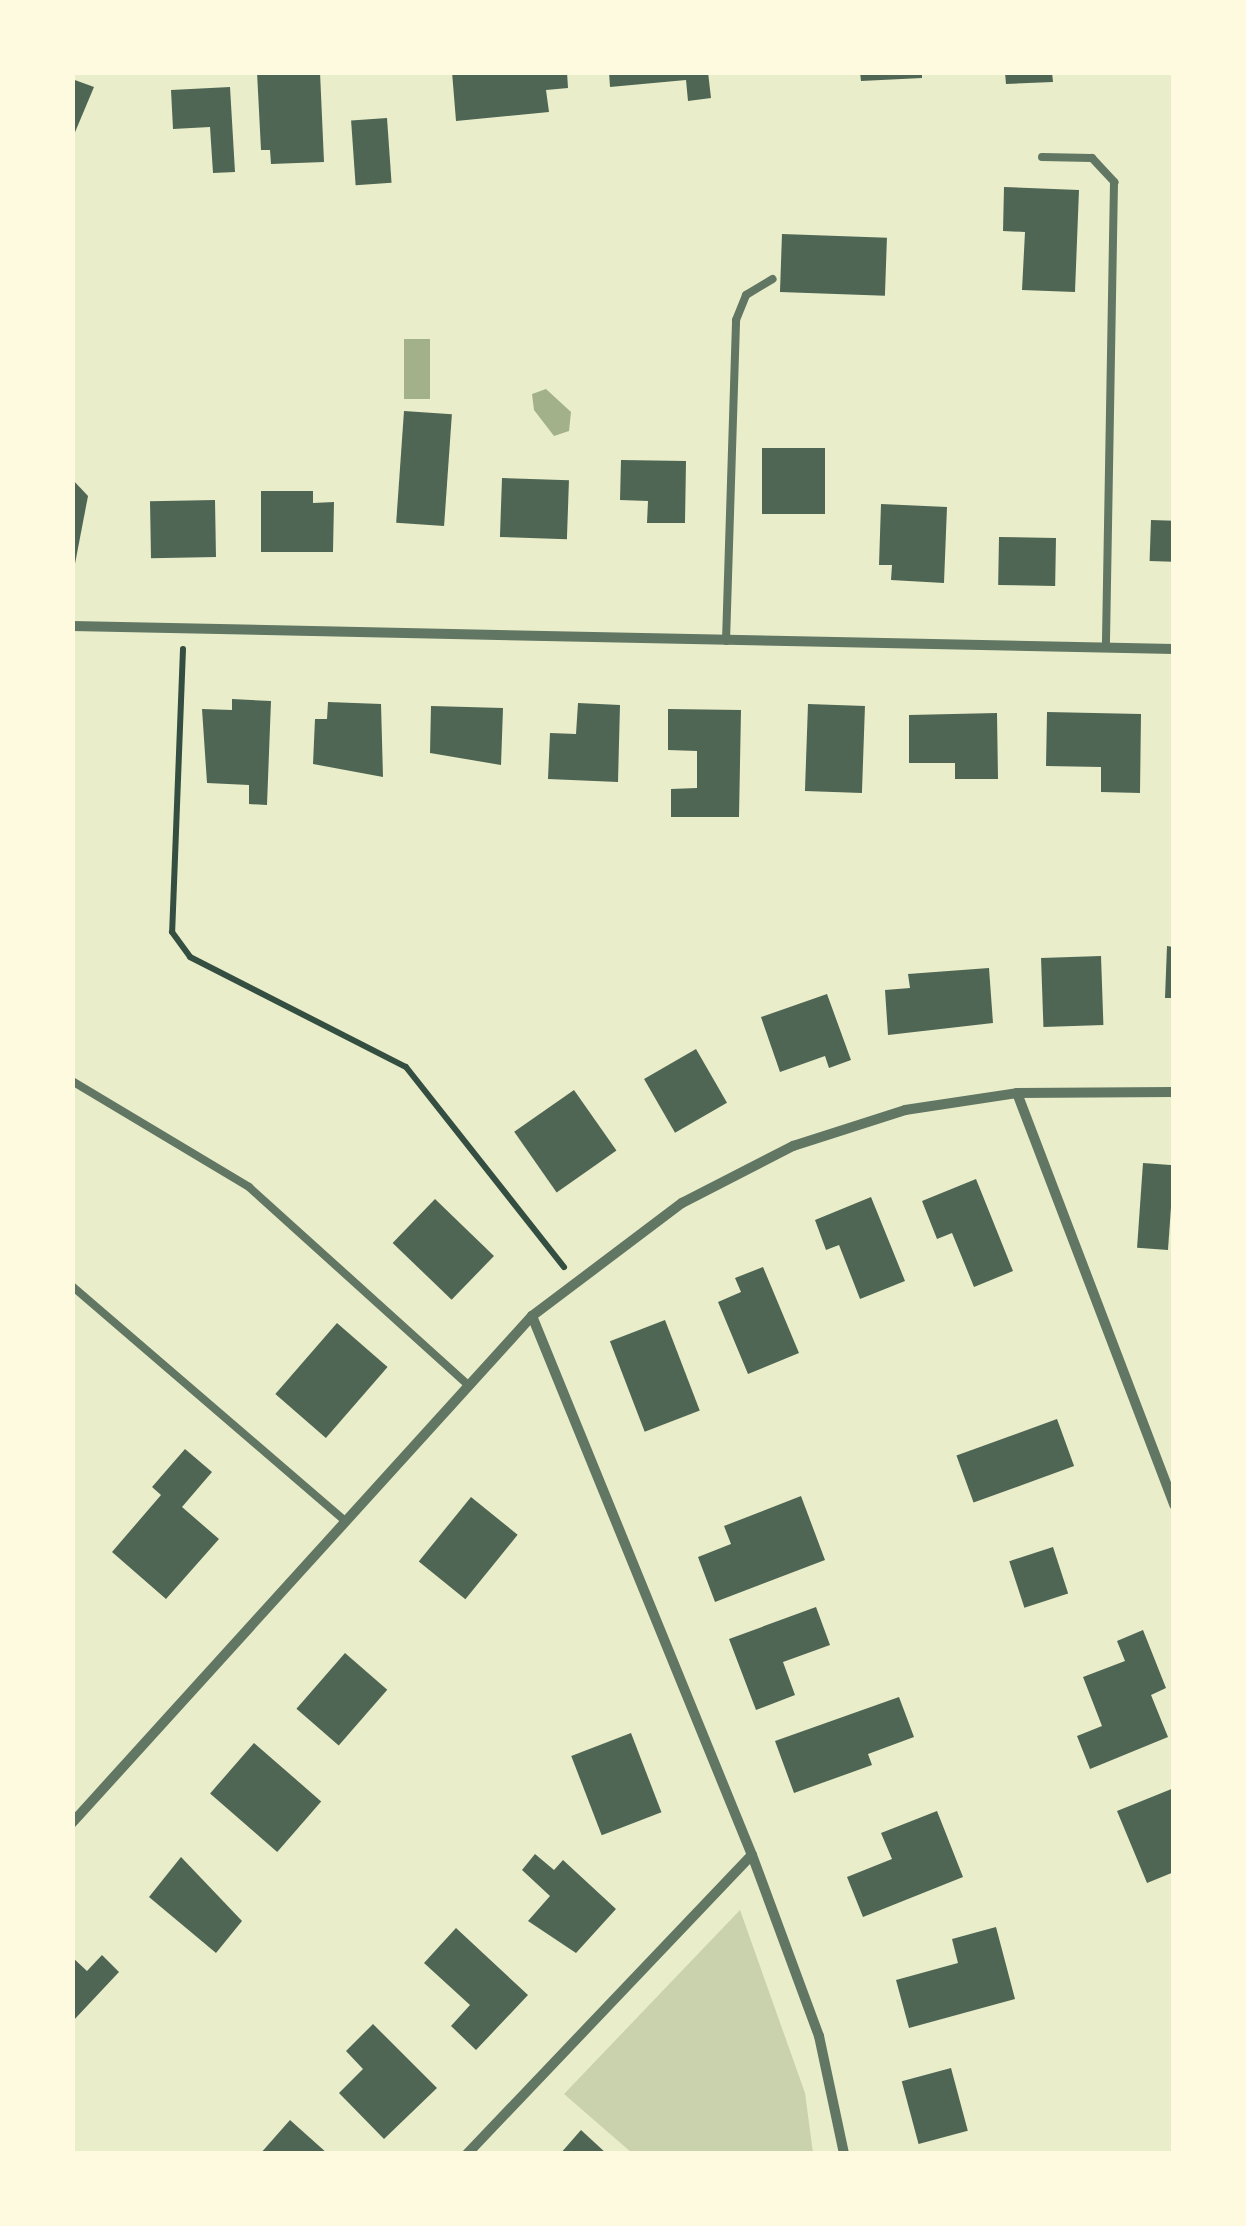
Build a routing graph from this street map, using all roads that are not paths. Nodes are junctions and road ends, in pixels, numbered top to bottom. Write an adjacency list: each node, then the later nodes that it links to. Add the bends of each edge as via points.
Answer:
1 (1042, 156): 5 (lane, via 1092,158 1114,182)
2 (773, 278): 4 (lane, via 746,295 736,320)
3 (72, 626): 4 (street)
4 (726, 641): 5 (street)
5 (1106, 648): 6 (street)
6 (1174, 649)
7 (72, 1080): 12 (lane, via 249,1187)
8 (1016, 1092): 9 (street); 11 (street, via 905,1110 794,1146 682,1203 573,1278); 13 (street)
9 (1174, 1092)
10 (72, 1286): 14 (lane)
11 (532, 1316): 12 (street); 16 (street)
12 (468, 1384): 14 (street)
13 (1174, 1505)
14 (345, 1521): 15 (street)
15 (72, 1823)
16 (752, 1855): 17 (street); 18 (street, via 819,2036)
17 (467, 2154)
18 (844, 2154)

